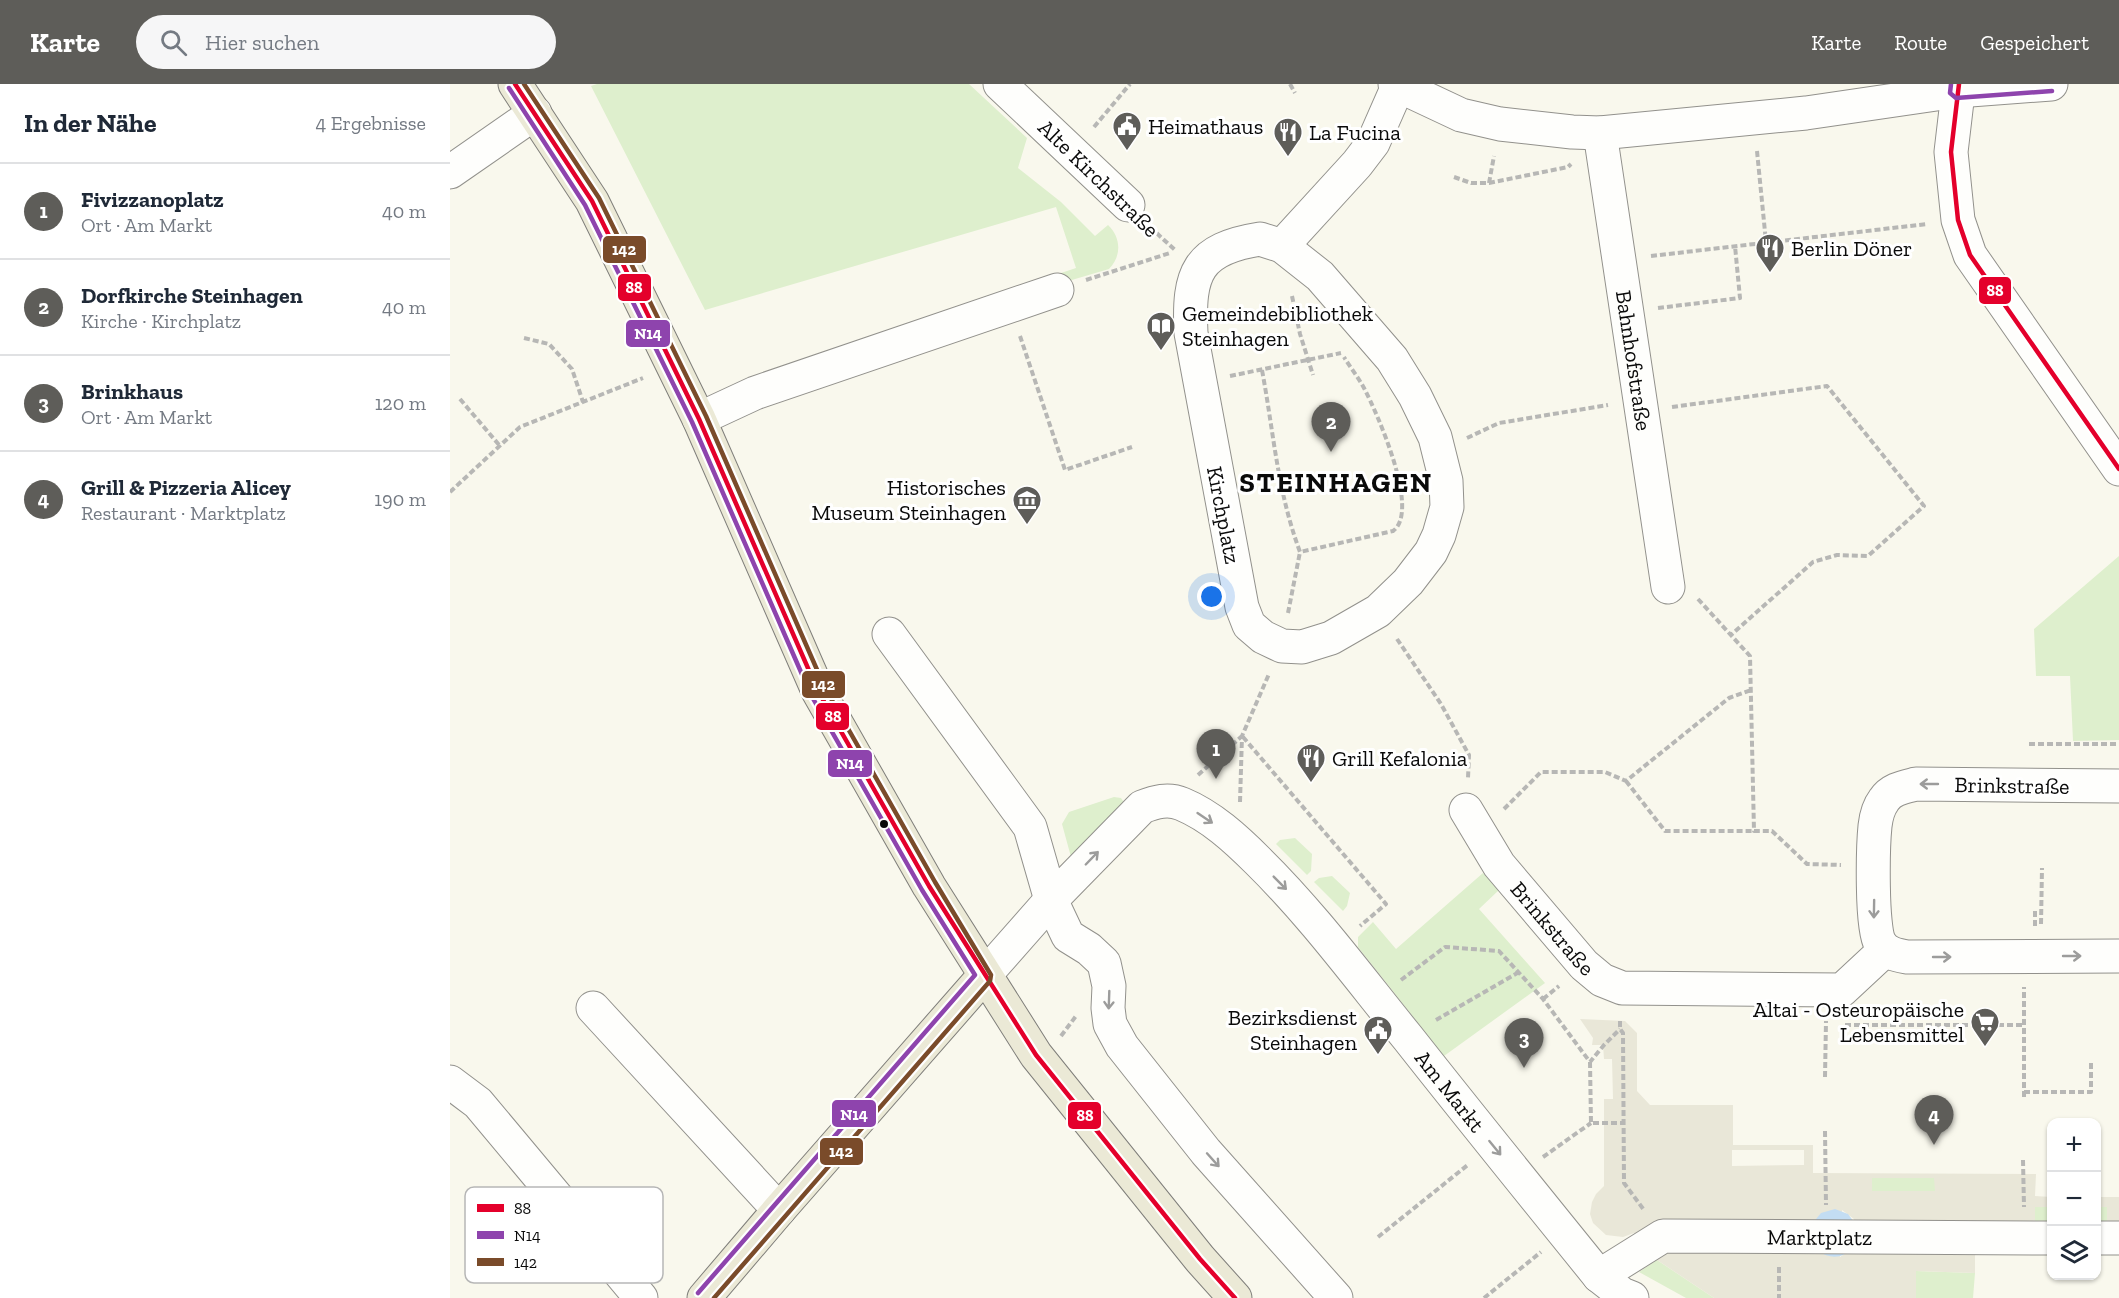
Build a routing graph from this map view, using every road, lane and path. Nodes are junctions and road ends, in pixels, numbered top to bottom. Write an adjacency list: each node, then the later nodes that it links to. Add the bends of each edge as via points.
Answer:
1 (515, 84): 9 (main road)
2 (1000, 84): 12 (street, Alte Kirchstraße)
3 (1130, 84): 12 (path)
4 (1290, 84): 8 (path)
5 (2051, 84): 7 (street)
6 (1396, 85): 11 (street, via 1461,114 1500,124); 18 (street, via 1373,143)
7 (1958, 87): 10 (street, via 1866,106); 16 (street, via 1951,152)
8 (1295, 93)
9 (535, 113): 13 (street); 30 (main road, via 592,201)
10 (1753, 118): 11 (street); 17 (path)
11 (1600, 133): 14 (path, via 1568,167 1489,183); 20 (street, Bahnhofstraße)
12 (1072, 152): 15 (street, Alte Kirchstraße)
13 (450, 172)
14 (1454, 177)
15 (1128, 205): 21 (path, Alte Kirchstraße, via 1176,252)
16 (1958, 220): 17 (path); 42 (street, via 1970,255)
17 (1766, 242): 19 (path)
18 (1282, 246): 41 (street, Kirchplatz, via 1320,276 1392,358 1415,396); 49 (street, Kirchplatz, via 1260,239 1238,242 1212,254 1197,271 1190,302 1197,372 1242,607 1249,625)
19 (1735, 246): 20 (path); 26 (path, via 1740,297)
20 (1619, 259): 26 (street, Bahnhofstraße)
21 (1057, 290): 25 (street)
22 (1291, 291): 23 (path)
23 (1292, 297): 24 (path); 29 (path)
24 (1285, 299)
25 (1010, 306): 38 (street, via 755,393); 40 (path, via 1065,470)
26 (1627, 311): 37 (street, Bahnhofstraße)
27 (524, 338): 36 (path, via 549,344 572,369)
28 (1341, 353): 29 (path)
29 (1308, 360): 31 (path); 32 (path)
30 (673, 365): 36 (path); 38 (main road)
31 (1262, 370): 33 (path); 44 (path, via 1277,471)
32 (1313, 375)
33 (1226, 377)
34 (1364, 388): 44 (path, via 1387,442 1402,492 1399,527)
35 (460, 399): 39 (path)
36 (584, 402): 39 (path, via 520,427)
37 (1641, 405): 41 (path, via 1499,423); 45 (street, Bahnhofstraße); 48 (path, via 1827,386 1924,506 1868,556 1837,555 1813,562)
38 (699, 420): 70 (main road, via 818,691)
39 (500, 446): 43 (path)
40 (1132, 447)
41 (1439, 451): 46 (street, Kirchplatz, via 1447,507 1439,535 1408,582)
42 (2119, 469)
43 (450, 492)
44 (1300, 552): 49 (path)
45 (1668, 587): 48 (path, via 1689,590)
46 (1378, 611): 49 (street, Kirchplatz, via 1330,638 1302,647); 57 (path, via 1441,705 1469,755)
47 (889, 634): 62 (street, via 1030,827)
48 (1731, 635): 50 (path, via 1750,656)
49 (1282, 646): 51 (path)
50 (1751, 690): 54 (path, via 1729,698); 58 (path)
51 (1243, 736): 56 (path); 59 (path); 63 (path)
52 (2029, 744): 53 (path)
53 (2119, 744)
54 (1626, 781): 57 (path, via 1605,772 1541,772); 58 (path, via 1665,831)
55 (2119, 786): 60 (street, Brinkstraße, one-way to 60, via 1916,784 1897,789 1884,798 1878,811)
56 (1169, 801): 59 (street, Am Markt, one-way to 59, via 1203,815); 62 (street, one-way to 56, via 1142,807)
57 (1473, 821): 71 (street, Brinkstraße, via 1499,865 1584,965 1602,980)
58 (1754, 831): 60 (path, via 1772,831 1806,864)
59 (1238, 842): 73 (street, Am Markt, one-way to 73, via 1286,888)
60 (1875, 866): 67 (street, Brinkstraße, one-way to 67, via 1874,924)
61 (2042, 868): 65 (path)
62 (1051, 900): 70 (street); 106 (street, one-way to 106, via 1068,936 1104,963 1110,1024 1122,1046 1206,1152)
63 (1386, 904)
64 (2035, 911): 66 (path)
65 (2041, 929)
66 (2030, 943): 67 (street, one-way to 66, via 1907,957); 68 (street, one-way to 68); 77 (path)
67 (1885, 950): 72 (street, Brinkstraße, via 1842,990)
68 (2119, 956)
69 (1519, 972): 73 (path, via 1499,951 1445,947); 79 (path); 82 (path)
70 (984, 976): 80 (main road); 93 (main road)
71 (1622, 988): 72 (street, Brinkstraße); 78 (path)
72 (1826, 990): 76 (path)
73 (1376, 999): 79 (street, Am Markt)
74 (593, 1008): 93 (street)
75 (1078, 1009): 80 (path, via 1064,1034)
76 (1826, 1024): 77 (path); 83 (path)
77 (2024, 1025): 81 (path, via 2024,1094 2091,1092)
78 (1620, 1029): 82 (path); 85 (path)
79 (1407, 1037): 88 (street, Am Markt)
80 (1036, 1055): 105 (main road)
81 (2091, 1060)
82 (1590, 1062): 86 (path)
83 (1825, 1077)
84 (450, 1082): 92 (street, via 478,1103)
85 (1623, 1122): 86 (path); 95 (path, via 1624,1183)
86 (1591, 1123): 91 (path)
87 (1825, 1131): 97 (path)
88 (1493, 1145): 91 (street, Am Markt, one-way to 91); 96 (path)
89 (2024, 1160): 90 (path)
90 (2024, 1174)
91 (1517, 1175): 94 (street, Am Markt)
92 (548, 1187)
93 (779, 1210): 104 (main road)
94 (1565, 1233): 101 (street, Am Markt); 107 (path)
95 (1663, 1236): 97 (street, Marktplatz); 101 (street)
96 (1378, 1237)
97 (1826, 1237): 98 (street, Marktplatz)
98 (2047, 1238)
99 (2101, 1238): 100 (street)
100 (2119, 1238)
101 (1599, 1276): 108 (street, Am Markt)
102 (628, 1283): 103 (street)
103 (641, 1298)
104 (705, 1298)
105 (1235, 1298)
106 (1336, 1298)
107 (1484, 1298)
108 (1632, 1298)

